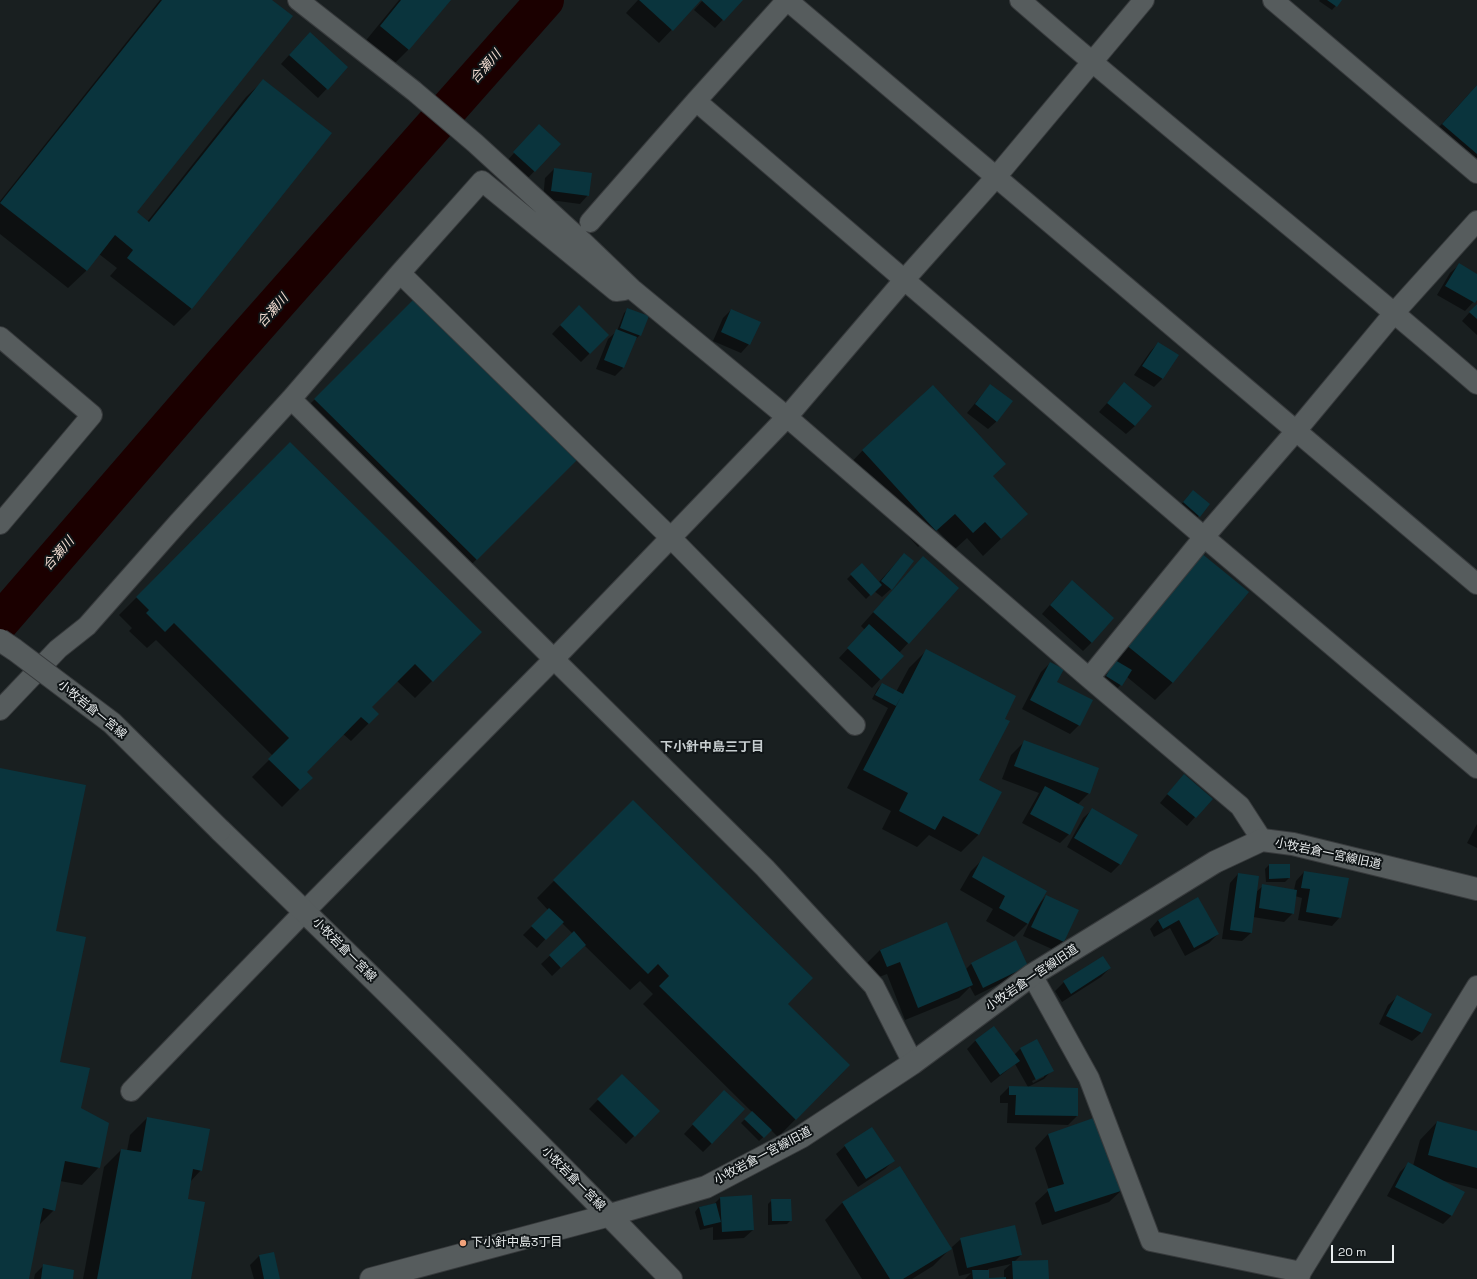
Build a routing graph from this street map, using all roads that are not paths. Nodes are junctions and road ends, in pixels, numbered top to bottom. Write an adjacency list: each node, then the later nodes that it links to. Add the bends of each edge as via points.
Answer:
1 (298, 0): 13 (street, via 414,91)
2 (1020, 0): 5 (street)
3 (1144, 0): 5 (street)
4 (1273, 0): 7 (street)
5 (1091, 62): 8 (street); 14 (street)
6 (696, 101): 8 (street, via 787,0); 10 (street); 12 (street)
7 (1477, 173)
8 (996, 177): 12 (street); 19 (street)
9 (1477, 221): 14 (street)
10 (590, 222)
11 (400, 273): 13 (street, via 482,180 616,291); 17 (street); 22 (street)
12 (905, 279): 18 (street); 21 (street)
13 (632, 289): 18 (street)
14 (1395, 312): 16 (street); 19 (street)
15 (0, 337): 20 (street, via 92,415)
16 (1477, 384)
17 (290, 399): 25 (street); 27 (street, via 88,626 58,649)
18 (787, 417): 22 (street); 26 (street)
19 (1296, 431): 21 (street); 23 (street)
20 (0, 524)
21 (1204, 537): 26 (street); 29 (street)
22 (671, 538): 25 (street); 28 (street)
23 (1477, 584)
24 (0, 640): 32 (street, 小牧岩倉一宮線, bridge, via 112,723)
25 (553, 660): 32 (street); 35 (street, via 765,868 874,986)
26 (1089, 678): 30 (street, via 1240,806)
27 (0, 710)
28 (855, 725)
29 (1477, 768)
30 (1262, 840): 31 (street, 小牧岩倉一宮線旧道, via 1293,844); 33 (street, 小牧岩倉一宮線旧道, via 1215,862)
31 (1477, 889)
32 (304, 911): 36 (street); 37 (street, 小牧岩倉一宮線)
33 (1032, 975): 35 (street, 小牧岩倉一宮線旧道); 38 (street, via 1089,1078 1151,1241)
34 (1477, 986): 38 (street)
35 (913, 1063): 37 (street, 小牧岩倉一宮線旧道, via 801,1137 706,1187)
36 (130, 1091)
37 (610, 1215): 39 (street, 小牧岩倉一宮線旧道); 40 (street, 小牧岩倉一宮線)
38 (1300, 1275)
39 (371, 1279)
40 (672, 1279)

